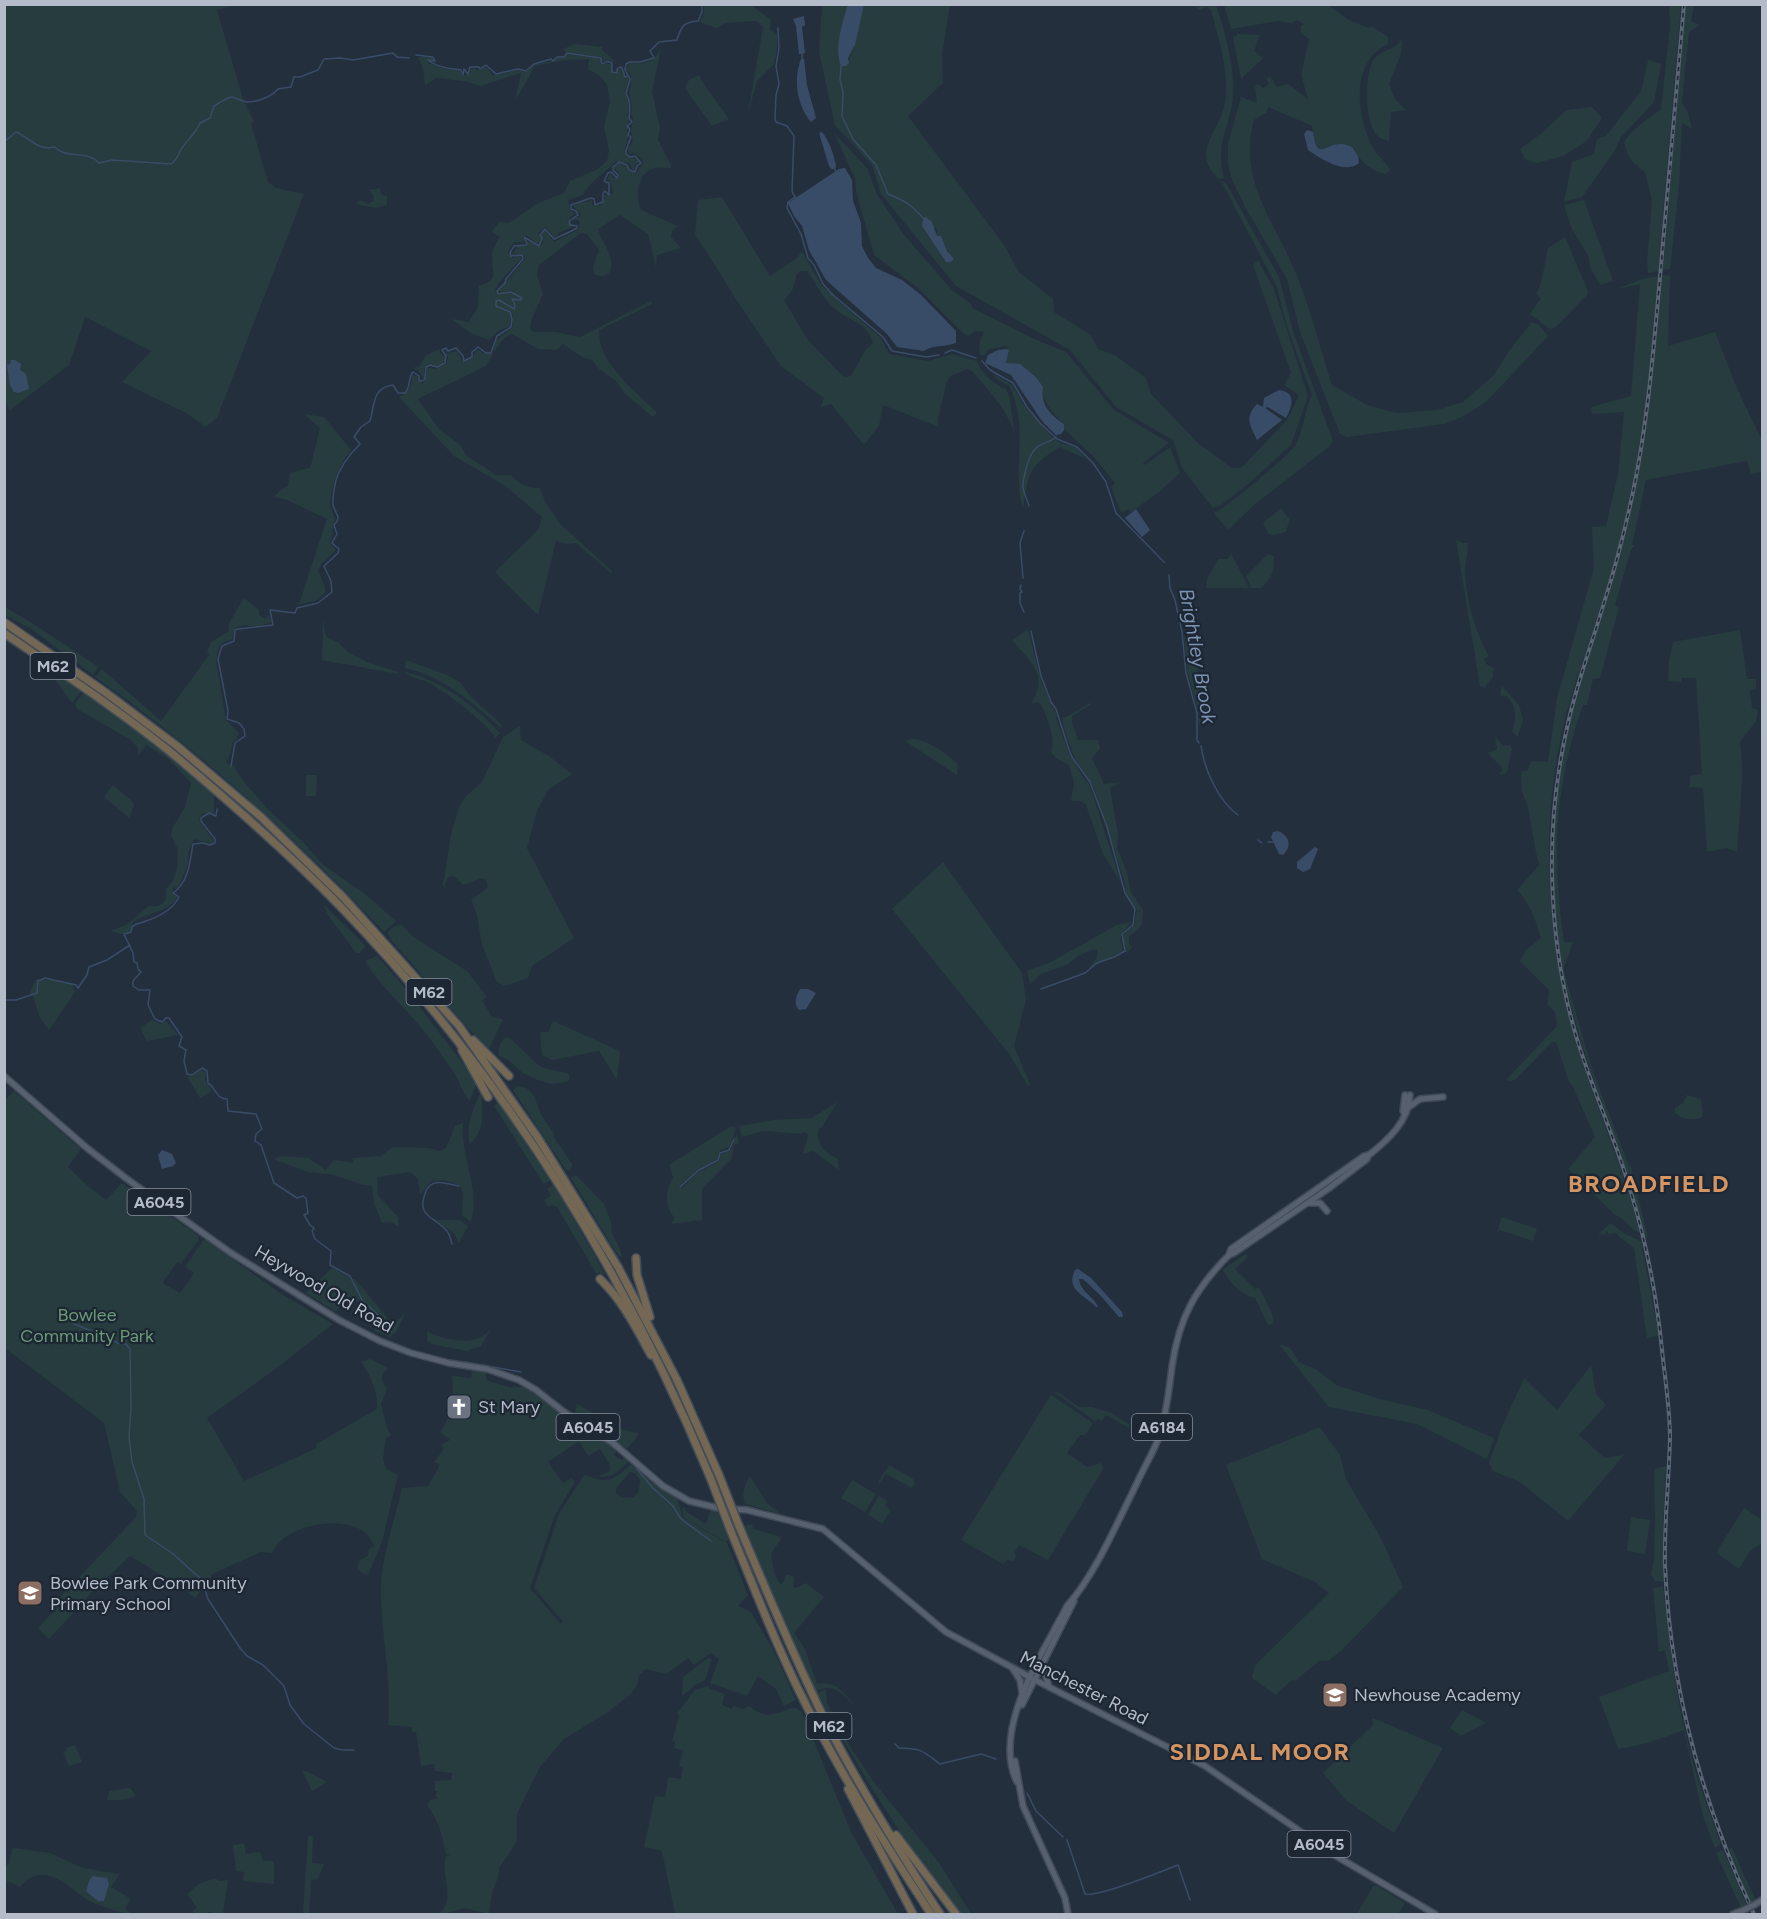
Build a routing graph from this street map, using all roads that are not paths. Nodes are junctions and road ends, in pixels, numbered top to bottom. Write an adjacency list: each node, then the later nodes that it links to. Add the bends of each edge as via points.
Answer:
1 (4, 622): 3 (highway, M62, via 177,746 261,817 343,897)
2 (4, 633): 4 (highway, M62, via 102,699 257,827 387,956)
3 (459, 1026): 6 (highway, M62); 19 (highway, M62, via 577,1198)
4 (459, 1042): 8 (highway, M62); 20 (highway, M62, via 570,1201 647,1337)
5 (4, 1076): 21 (main road, Heywood Old Road / A6045, via 127,1179 231,1253 339,1320 411,1353 519,1380 619,1447 673,1493 700,1505)
6 (509, 1076)
7 (1408, 1095): 10 (main road, A6184)
8 (488, 1097)
9 (1443, 1097): 10 (main road, via 1414,1102)
10 (1406, 1112): 11 (main road, A6184, via 1389,1139)
11 (1369, 1155): 12 (main road, A6184); 16 (main road, A6184, via 1231,1249)
12 (1328, 1189): 13 (main road); 14 (main road, A6184)
13 (1323, 1198)
14 (1306, 1204): 15 (main road, via 1320,1203); 16 (main road, A6184)
15 (1328, 1211)
16 (1229, 1255): 22 (main road, A6184, via 1191,1302 1175,1349 1160,1436)
17 (636, 1258): 19 (highway, M62, via 647,1310)
18 (600, 1279): 20 (highway, M62, via 622,1304)
19 (677, 1380): 30 (highway, M62, bridge, via 778,1619 825,1719)
20 (682, 1410): 28 (highway, M62, bridge, via 768,1623 811,1715)
21 (753, 1511): 24 (main road, Manchester Road / A6045, via 823,1529 938,1627)
22 (1076, 1597): 23 (main road, A6184); 25 (main road, A6184, via 1067,1606)
23 (1042, 1664): 25 (main road, A6184); 26 (main road)
24 (1012, 1668): 25 (main road, Manchester Road / A6045); 27 (main road, via 1020,1680)
25 (1032, 1678): 26 (main road, Manchester Road / A6045); 27 (main road, A6184); 29 (main road, A6184, via 1014,1739)
26 (1049, 1687): 37 (main road, Manchester Road / A6045, via 1205,1766 1336,1856)
27 (1022, 1695): 29 (main road, A6184, via 1011,1739 1012,1772)
28 (844, 1773): 32 (highway, M62, via 848,1788); 33 (highway, M62)
29 (1017, 1782): 36 (main road, A6184, via 1023,1806 1065,1898)
30 (870, 1799): 34 (highway, M62); 35 (highway, M62)
31 (1762, 1900): 38 (main road, bridge)
32 (913, 1914)
33 (931, 1914)
34 (940, 1914)
35 (956, 1914)
36 (1068, 1914)
37 (1435, 1914)
38 (1733, 1914)

